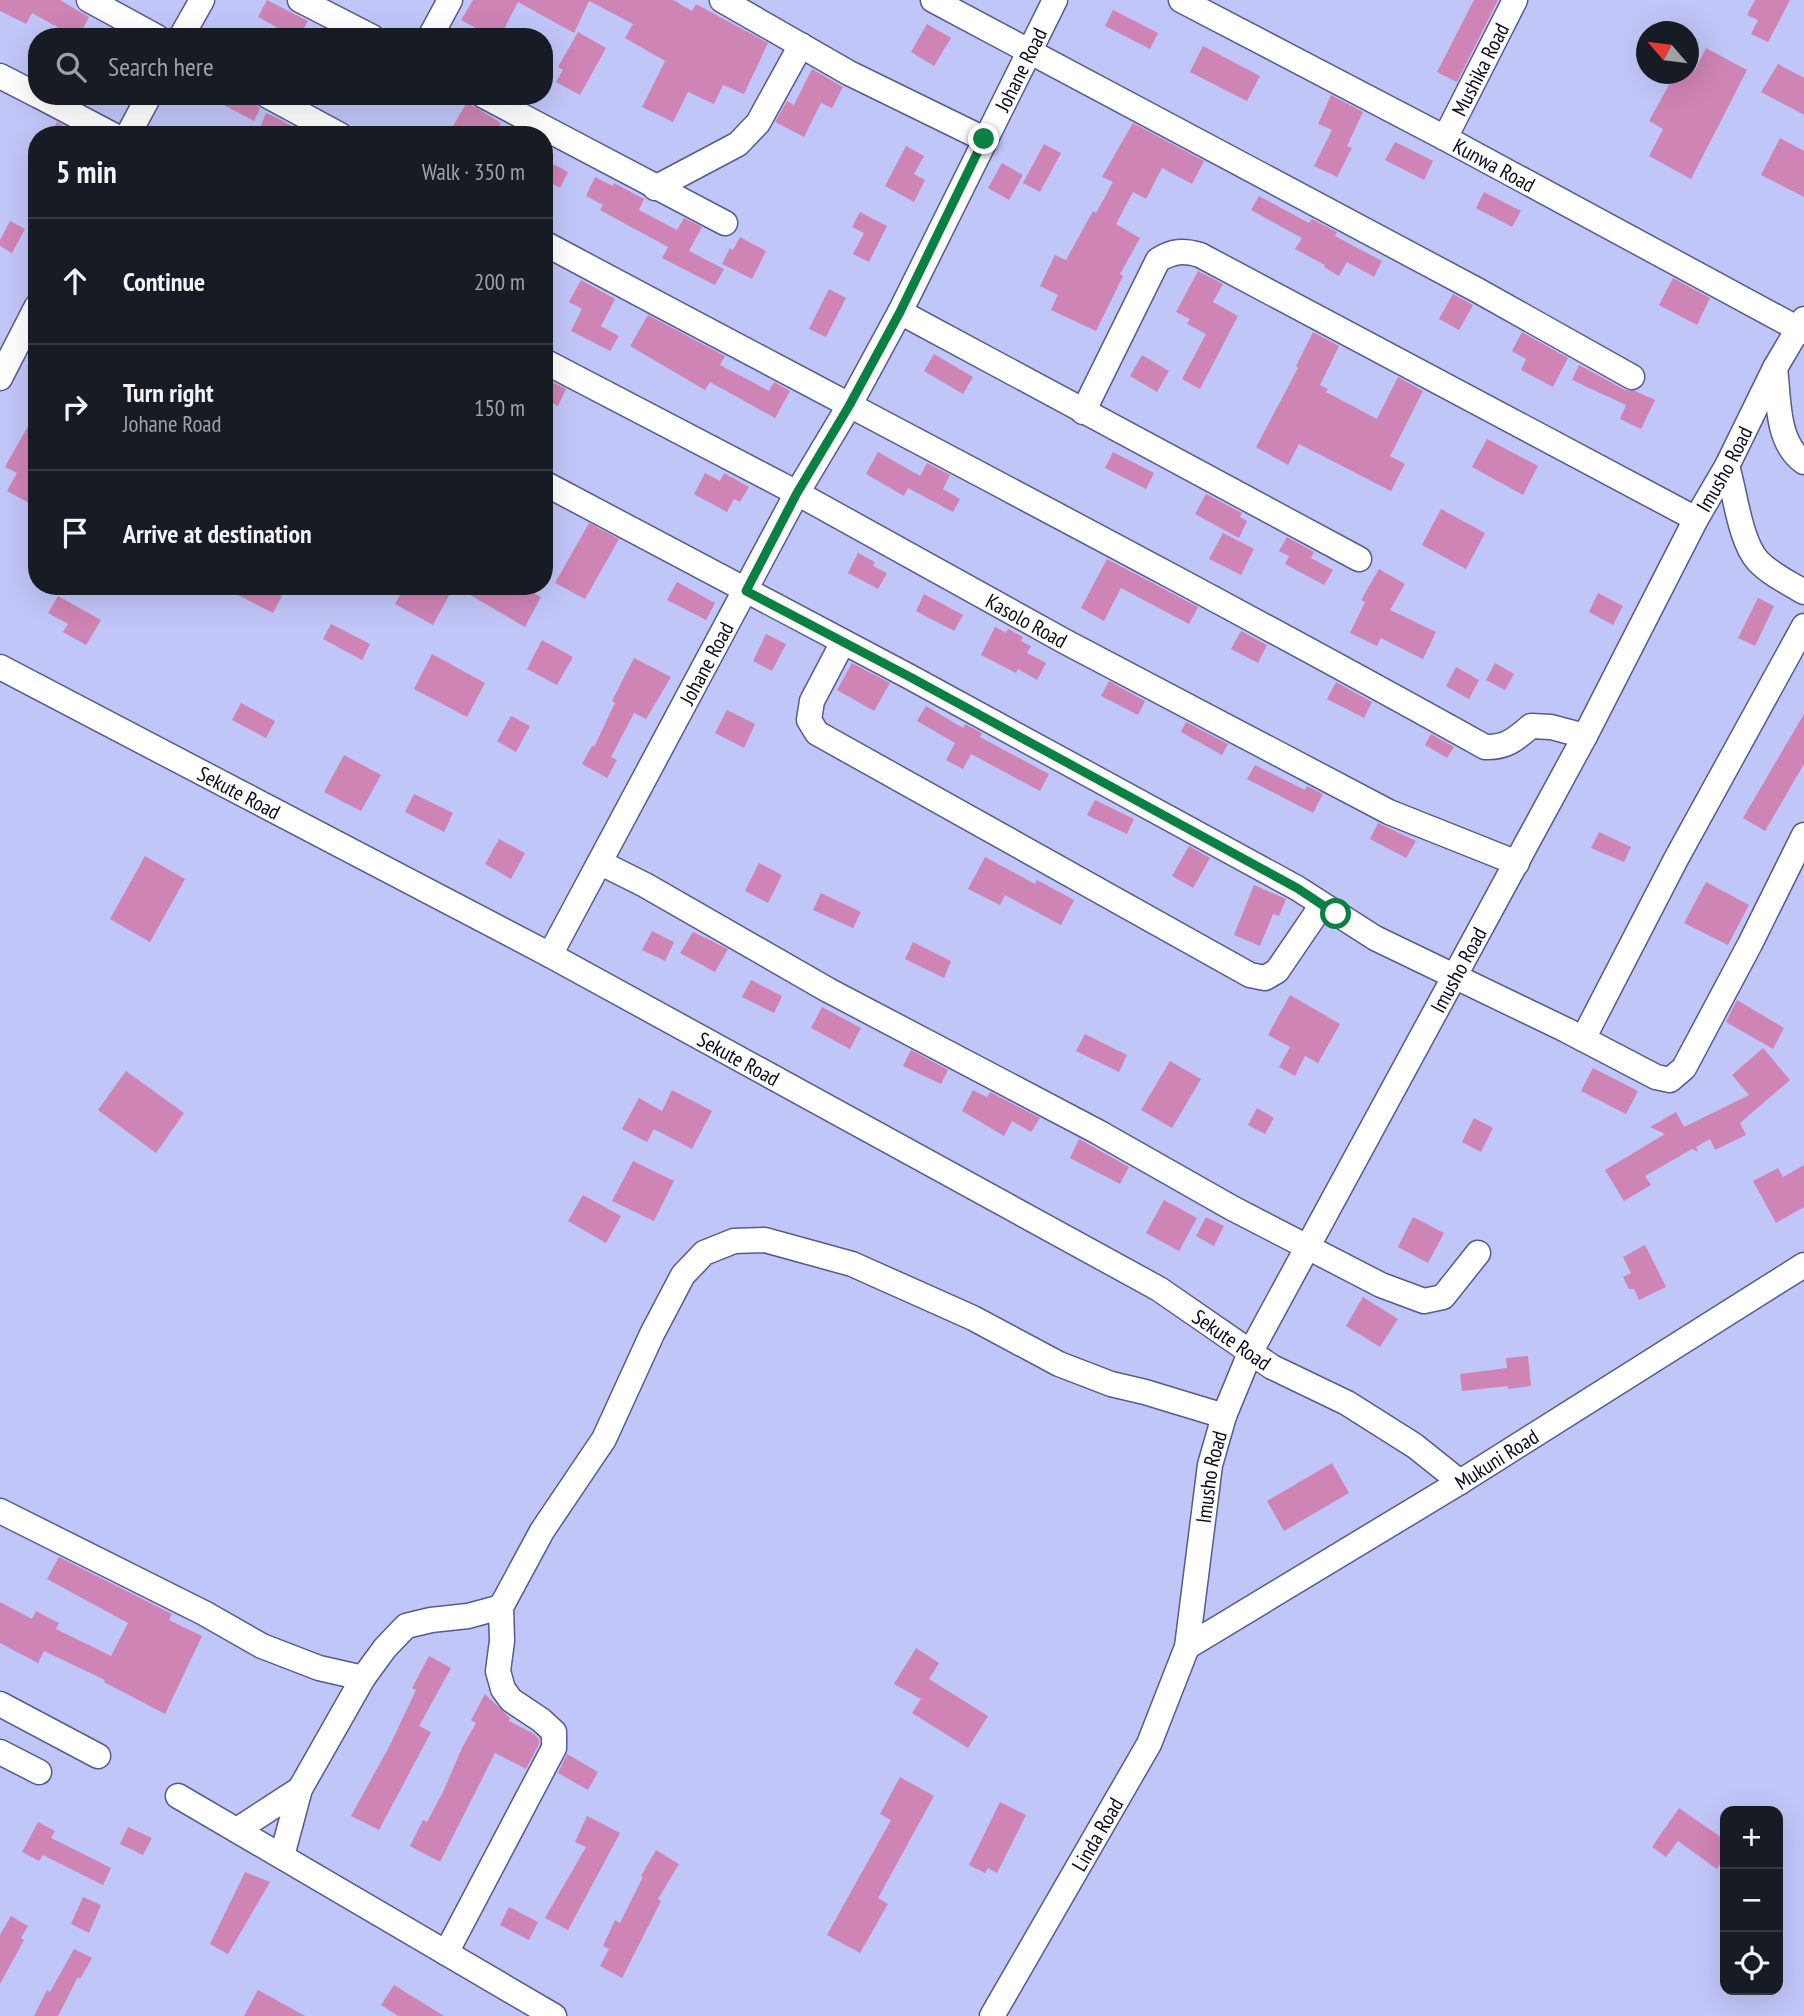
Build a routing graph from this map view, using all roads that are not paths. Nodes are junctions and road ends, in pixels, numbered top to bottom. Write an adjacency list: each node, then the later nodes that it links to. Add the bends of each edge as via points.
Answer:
1 (89, 0): 10 (street)
2 (202, 0): 11 (street)
3 (300, 0): 12 (street)
4 (450, 0): 13 (street)
5 (722, 0): 14 (street)
6 (933, 0): 15 (street)
7 (1055, 0): 15 (street, Johane Road)
8 (1181, 0): 27 (street, Kunwa Road)
9 (1515, 0): 27 (street, Mushika Road)
10 (140, 28)
11 (186, 28)
12 (354, 28)
13 (435, 28)
14 (800, 45): 28 (street); 29 (street, via 758,123 738,144)
15 (1030, 50): 28 (street, Johane Road); 37 (street)
16 (0, 76): 17 (street)
17 (28, 91)
18 (55, 105): 22 (street)
19 (144, 105): 23 (street)
20 (285, 105): 24 (street)
21 (501, 105): 25 (street)
22 (96, 126)
23 (133, 126)
24 (323, 126)
25 (540, 126)
26 (553, 133): 29 (street)
27 (1445, 138): 33 (street, Kunwa Road)
28 (984, 139): 32 (street, Johane Road)
29 (655, 188): 30 (street)
30 (725, 223)
31 (553, 248): 39 (street)
32 (900, 312): 39 (street, Johane Road); 40 (street)
33 (1802, 327): 36 (street, Imusho Road)
34 (28, 344): 38 (street)
35 (553, 366): 44 (street, Kasolo Road)
36 (1775, 368): 41 (street, via 1784,437 1793,455); 42 (street, Imusho Road)
37 (1632, 377)
38 (0, 378)
39 (849, 406): 44 (street, Johane Road); 52 (street, via 1124,549 1485,747 1499,748 1531,726)
40 (1083, 412): 45 (street, via 1158,260 1186,251); 46 (street)
41 (1804, 462)
42 (1727, 466): 45 (street, Imusho Road); 48 (street, via 1744,538 1757,561)
43 (553, 489): 47 (street)
44 (797, 493): 47 (street, Johane Road); 55 (street, Kasolo Road, via 1064,641 1389,812)
45 (1696, 519): 52 (street, Imusho Road)
46 (1359, 559)
47 (746, 591): 50 (street); 54 (street, Johane Road)
48 (1804, 592)
49 (1804, 626): 59 (street)
50 (843, 642): 56 (street); 56 (street, via 812,701 809,720 817,733 1250,975 1265,978 1277,971)
51 (0, 667): 57 (street, Sekute Road)
52 (1586, 736): 55 (street, Imusho Road)
53 (1804, 835): 59 (street, via 1684,1068 1670,1080 1656,1077)
54 (600, 863): 57 (street, Johane Road); 60 (street)
55 (1517, 863): 58 (street, Imusho Road)
56 (1322, 905): 58 (street)
57 (550, 955): 63 (street, Sekute Road, via 1159,1289)
58 (1455, 978): 59 (street); 60 (street, Imusho Road)
59 (1583, 1039)
60 (1306, 1245): 61 (street, via 1381,1285 1424,1301 1443,1297); 63 (street, Imusho Road)
61 (1478, 1253)
62 (1804, 1265): 65 (street, Mukuni Road)
63 (1250, 1353): 64 (street, Imusho Road); 65 (street, Sekute Road, via 1347,1403)
64 (1224, 1416): 67 (street, via 1059,1364 973,1318 852,1264 765,1240 734,1241 704,1253 683,1275 604,1438 542,1531); 68 (street, Imusho Road, via 1210,1465)
65 (1461, 1482): 68 (street, Mukuni Road)
66 (0, 1511): 69 (street, via 262,1646 319,1668)
67 (501, 1607): 69 (street, via 406,1626); 78 (street, via 498,1671 503,1689 554,1732 554,1748)
68 (1187, 1647): 80 (street, Linda Road, via 1149,1744)
69 (363, 1678): 74 (street)
70 (0, 1704): 72 (street)
71 (0, 1752): 73 (street)
72 (98, 1756)
73 (39, 1772)
74 (300, 1789): 76 (street); 77 (street)
75 (178, 1796): 76 (street)
76 (237, 1830): 77 (street)
77 (282, 1856): 78 (street)
78 (446, 1953): 79 (street)
79 (554, 2016)
80 (992, 2016)

